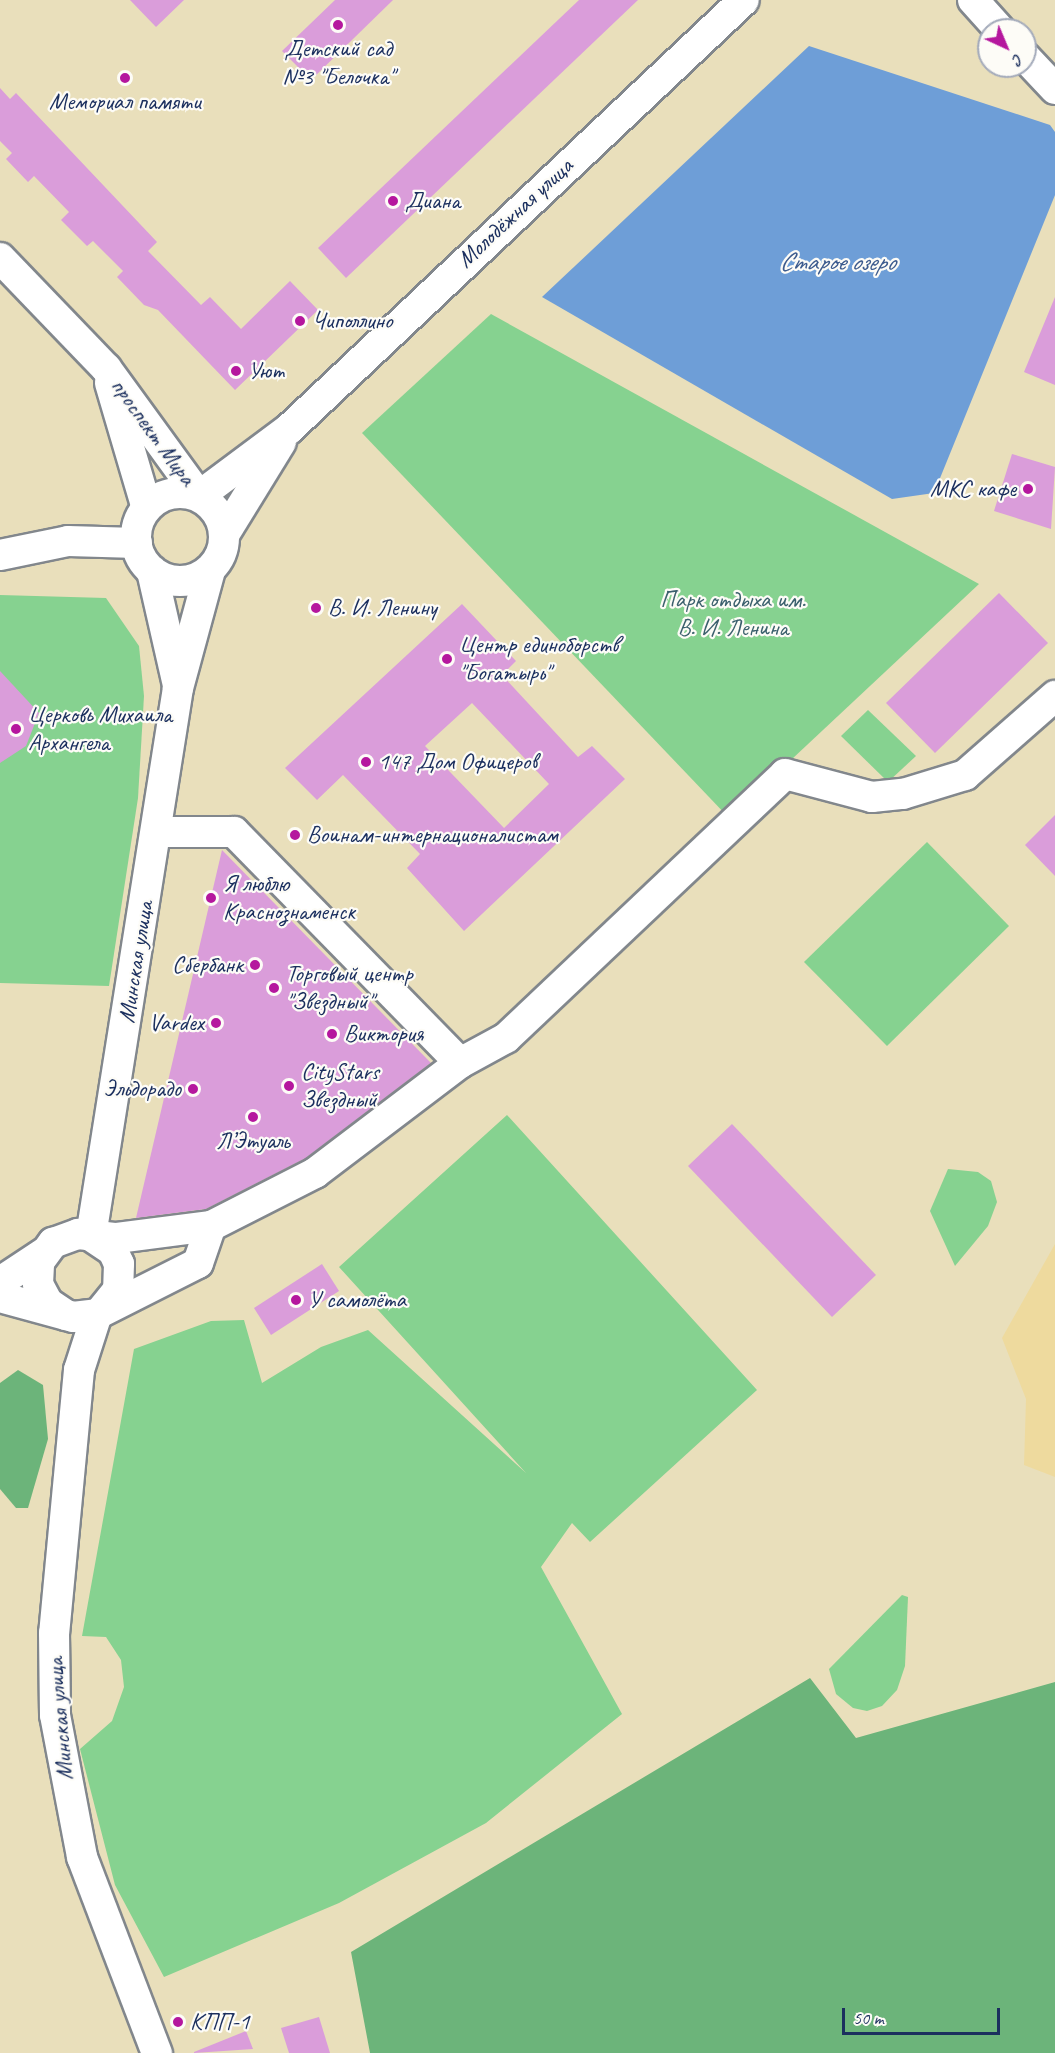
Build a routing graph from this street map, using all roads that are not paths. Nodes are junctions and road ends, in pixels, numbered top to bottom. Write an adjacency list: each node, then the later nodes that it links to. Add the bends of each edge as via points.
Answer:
1 (744, 0): 8 (street, Молодёжная улица)
2 (973, 0): 3 (street)
3 (989, 18)
4 (1037, 70): 5 (street)
5 (1055, 89)
6 (0, 258): 7 (street, проспект Мира)
7 (106, 368): 9 (street, проспект Мира); 10 (street, проспект Мира)
8 (289, 429): 9 (street, Молодёжная улица); 11 (street, Молодёжная улица)
9 (199, 496): 10 (street, via 179,492); 11 (street, via 213,506)
10 (146, 505): 12 (street, via 135,532)
11 (225, 533): 14 (street, via 221,553)
12 (137, 543): 13 (street, via 68,541); 15 (street)
13 (0, 555)
14 (210, 570): 15 (street, via 188,580); 16 (street, Минская улица)
15 (152, 571): 16 (street, Минская улица)
16 (178, 688): 18 (street, Минская улица)
17 (1055, 696): 19 (street, via 965,775 903,794 872,796 785,774 506,1038)
18 (157, 832): 19 (street, via 234,832); 21 (street, Минская улица)
19 (460, 1063): 20 (street, via 315,1173)
20 (211, 1226): 21 (street, via 117,1238); 25 (street, via 198,1263)
21 (92, 1236): 22 (street, via 65,1236); 25 (street, via 113,1251 120,1270 118,1290)
22 (44, 1252): 23 (street); 25 (street, via 38,1284 48,1303)
23 (0, 1282)
24 (0, 1297): 25 (street)
25 (84, 1314): 26 (street, Минская улица, via 54,1633 55,1715 82,1857)
26 (157, 2053)

